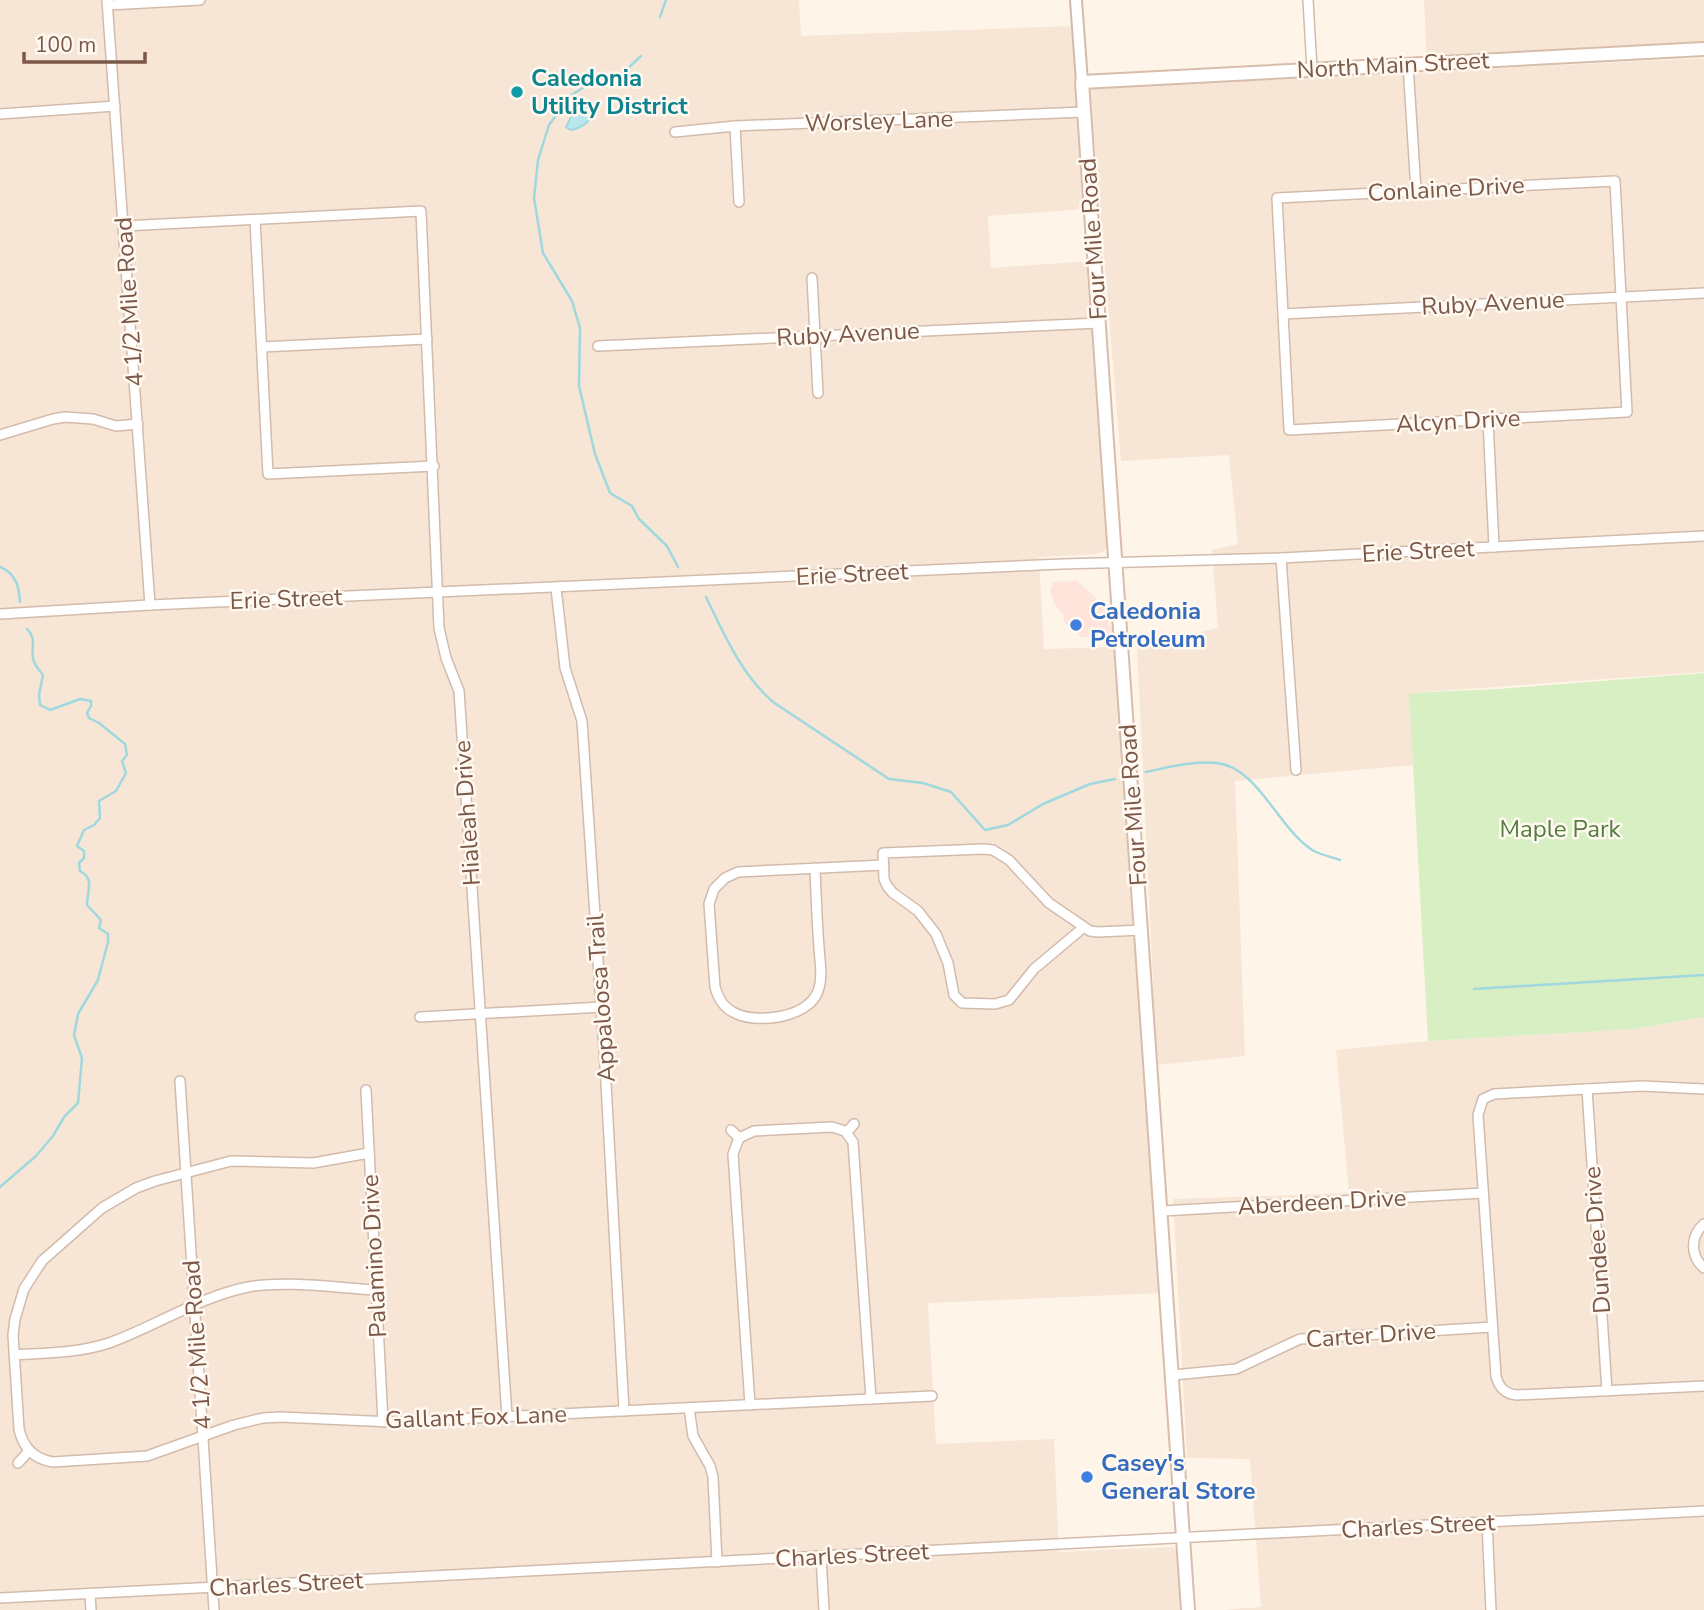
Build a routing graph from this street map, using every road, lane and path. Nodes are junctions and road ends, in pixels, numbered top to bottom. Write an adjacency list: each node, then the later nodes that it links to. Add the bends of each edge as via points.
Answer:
1 (200, 0): 4 (street)
2 (1076, 0): 8 (street, Four Mile Road)
3 (1308, 0): 7 (street)
4 (107, 2): 9 (street, 4 1/2 Mile Road)
5 (1704, 49): 6 (main road, North Main Street)
6 (1408, 64): 7 (main road, North Main Street); 14 (street)
7 (1312, 69): 8 (main road, North Main Street)
8 (1082, 82): 10 (main road, Four Mile Road)
9 (115, 106): 11 (street); 17 (street, 4 1/2 Mile Road)
10 (1084, 112): 12 (street, Worsley Lane); 22 (main road, Four Mile Road)
11 (0, 114)
12 (735, 126): 13 (street, Worsley Lane); 15 (street)
13 (674, 132)
14 (1416, 191): 20 (street, Conlaine Drive, via 1615,181); 21 (street, Conlaine Drive, via 1277,198)
15 (739, 202)
16 (255, 219): 17 (street); 24 (street, Hialeah Drive, via 421,211); 26 (street)
17 (124, 226): 29 (street, 4 1/2 Mile Road)
18 (812, 278): 23 (street)
19 (1704, 293): 20 (street, Ruby Avenue)
20 (1621, 297): 21 (street, Ruby Avenue); 28 (street, Alcyn Drive, via 1627,412)
21 (1283, 314): 28 (street, Alcyn Drive, via 1289,430)
22 (1099, 323): 23 (street, Ruby Avenue); 35 (main road, Four Mile Road)
23 (816, 336): 25 (street, Ruby Avenue); 27 (street)
24 (427, 339): 26 (street); 31 (street, Hialeah Drive)
25 (598, 346)
26 (262, 347): 31 (street, via 268,474)
27 (818, 393)
28 (1488, 420): 33 (street)
29 (138, 424): 30 (street, via 116,426 65,417); 38 (street, 4 1/2 Mile Road)
30 (0, 435)
31 (434, 466): 37 (street, Hialeah Drive)
32 (1704, 536): 33 (street, Erie Street)
33 (1494, 547): 34 (street, Erie Street)
34 (1282, 558): 35 (street, Erie Street); 40 (street)
35 (1116, 562): 36 (street, Erie Street); 44 (main road, Four Mile Road)
36 (556, 588): 37 (street, Erie Street); 45 (street, Appaloosa Trail, via 565,668 582,721)
37 (438, 593): 38 (street, Erie Street); 46 (street, Hialeah Drive, via 442,645 459,691)
38 (150, 605): 39 (street, Erie Street)
39 (0, 614)
40 (1296, 771)
41 (884, 865): 42 (street); 43 (street, via 883,853 992,850 1009,860 1049,903); 43 (street, via 887,886 918,911 936,934 957,1000 968,1005 1009,1000 1034,969)
42 (815, 867): 42 (street, via 738,872 714,889 709,904 715,987 731,1011 750,1017 790,1015 815,999 820,980)
43 (1084, 927): 44 (street, via 1098,932)
44 (1142, 930): 59 (main road, Four Mile Road)
45 (601, 1007): 46 (street); 73 (street, Appaloosa Trail)
46 (480, 1014): 47 (street); 74 (street, Hialeah Drive)
47 (419, 1017)
48 (180, 1081): 57 (street, 4 1/2 Mile Road)
49 (1587, 1089): 50 (street); 58 (street, via 1487,1096 1478,1110); 68 (street, Dundee Drive)
50 (1704, 1089)
51 (366, 1090): 56 (street, Palamino Drive)
52 (854, 1124): 54 (street)
53 (731, 1130): 55 (street)
54 (847, 1132): 55 (street, via 832,1127 767,1130); 70 (street, via 854,1147)
55 (739, 1138): 71 (street, via 733,1154)
56 (369, 1153): 57 (street, via 313,1163 231,1161); 62 (street, Palamino Drive)
57 (186, 1172): 63 (street, 4 1/2 Mile Road); 65 (street, via 118,1197 42,1261 18,1303)
58 (1483, 1193): 59 (street, Aberdeen Drive); 64 (street)
59 (1162, 1211): 66 (main road, Four Mile Road)
60 (1704, 1224): 61 (street, via 1693,1241 1694,1256)
61 (1704, 1268)
62 (376, 1290): 63 (street, via 270,1284 236,1289); 75 (street, Palamino Drive)
63 (195, 1305): 65 (street, via 95,1348); 76 (street, 4 1/2 Mile Road)
64 (1492, 1328): 66 (street, Carter Drive, via 1300,1339 1236,1369); 68 (street, via 1496,1376 1505,1392)
65 (14, 1355): 77 (street, via 20,1437)
66 (1173, 1375): 81 (main road, Four Mile Road)
67 (1704, 1386): 68 (street)
68 (1607, 1391)
69 (932, 1396): 70 (street, Gallant Fox Lane)
70 (871, 1399): 71 (street, Gallant Fox Lane)
71 (750, 1405): 72 (street, Gallant Fox Lane)
72 (689, 1408): 73 (street, Gallant Fox Lane); 83 (street, via 693,1436 713,1477)
73 (624, 1411): 74 (street, Gallant Fox Lane)
74 (506, 1417): 75 (street, Gallant Fox Lane)
75 (383, 1422): 76 (street, Gallant Fox Lane, via 280,1416)
76 (203, 1437): 77 (street, Gallant Fox Lane, via 166,1451 128,1458 54,1462); 84 (street, 4 1/2 Mile Road)
77 (29, 1451): 78 (street)
78 (18, 1463)
79 (1704, 1511): 80 (street, Charles Street)
80 (1487, 1522): 81 (street, Charles Street); 91 (street)
81 (1184, 1539): 82 (street, Charles Street); 90 (main road, Four Mile Road)
82 (821, 1556): 83 (street, Charles Street); 89 (street)
83 (717, 1562): 84 (street, Charles Street)
84 (212, 1587): 85 (street, Charles Street); 88 (street, 4 1/2 Mile Road)
85 (90, 1594): 86 (street, Charles Street); 87 (street)
86 (0, 1598)
87 (91, 1610)
88 (214, 1610)
89 (824, 1610)
90 (1188, 1610)
91 (1491, 1610)

